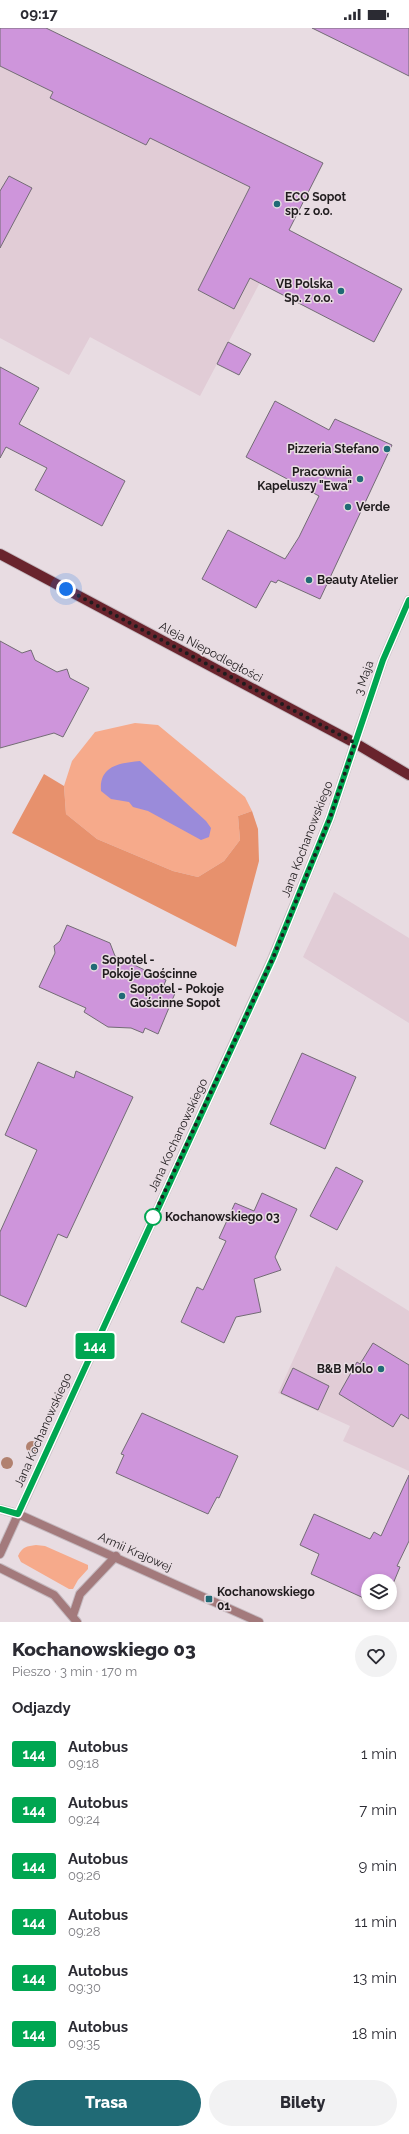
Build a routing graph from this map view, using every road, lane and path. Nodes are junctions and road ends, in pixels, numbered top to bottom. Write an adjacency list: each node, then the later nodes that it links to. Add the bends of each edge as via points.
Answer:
1 (0, 554): 3 (main road, Aleja Niepodległości)
2 (409, 600): 3 (street, 3 Maja, via 383,660)
3 (355, 743): 4 (main road, Aleja Niepodległości); 6 (street, Jana Kochanowskiego, via 330,818 273,958)
4 (409, 774)
5 (0, 1509): 6 (street, Armii Krajowej)
6 (18, 1514): 7 (street, Jana Kochanowskiego); 8 (street, Armii Krajowej)
7 (0, 1554)
8 (116, 1556): 10 (street, via 80,1594); 11 (street, Armii Krajowej)
9 (0, 1568): 10 (street, via 54,1595)
10 (75, 1619)
11 (259, 1622)

